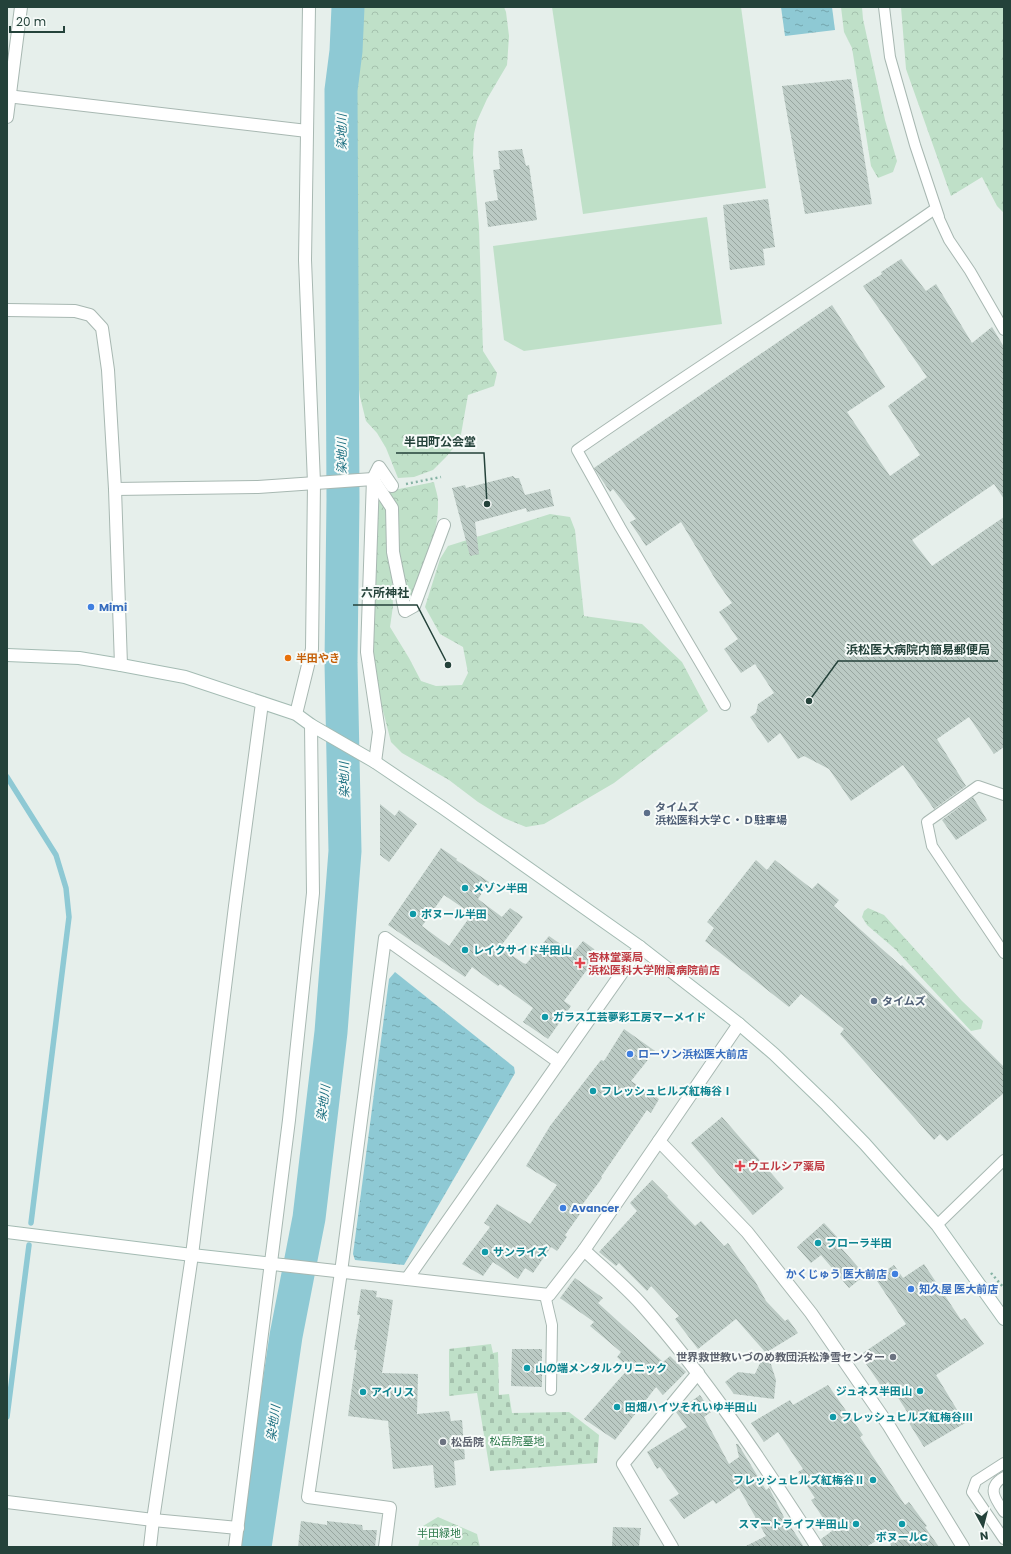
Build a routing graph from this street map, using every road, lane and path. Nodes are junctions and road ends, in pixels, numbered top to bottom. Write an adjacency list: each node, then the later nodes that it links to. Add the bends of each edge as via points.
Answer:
1 (21, 7): 4 (street)
2 (309, 7): 6 (street)
3 (884, 7): 7 (lane, via 890,57 939,217)
4 (8, 97): 5 (street); 6 (street)
5 (7, 117)
6 (307, 131): 12 (street, via 305,260)
7 (935, 209): 9 (lane, via 949,240); 19 (lane, via 845,272 755,329 577,450)
8 (7, 310): 14 (street, via 75,311 90,315 102,328 108,370)
9 (1004, 330)
10 (441, 477): 13 (path)
11 (369, 480): 12 (street); 13 (street, via 379,467); 15 (street, via 392,508 393,552 405,611 414,606); 22 (street, via 367,652 379,732)
12 (318, 483): 14 (street, via 258,487); 20 (street, via 312,650)
13 (392, 486)
14 (115, 489): 17 (street)
15 (444, 524)
16 (7, 655): 17 (street, via 79,658)
17 (121, 664): 18 (street, via 185,677)
18 (262, 703): 20 (street); 33 (street)
19 (725, 705)
20 (296, 714): 21 (street)
21 (311, 725): 22 (street); 34 (street, via 313,893)
22 (374, 762): 24 (street)
23 (1004, 795): 25 (lane, via 978,786 926,822 932,846)
24 (640, 947): 26 (street); 27 (street)
25 (1004, 953)
26 (739, 1024): 28 (street); 30 (street, via 827,1105)
27 (559, 1062): 35 (street, via 385,938); 36 (street)
28 (659, 1141): 32 (street); 53 (street, via 747,1232 811,1313 889,1426)
29 (1004, 1160): 30 (lane)
30 (937, 1225): 38 (street)
31 (7, 1232): 33 (street)
32 (584, 1250): 37 (street, via 549,1295); 39 (street, via 640,1303)
33 (192, 1255): 34 (street); 45 (street)
34 (276, 1264): 35 (street); 46 (street)
35 (341, 1272): 36 (street); 50 (street, via 308,1497 390,1508)
36 (407, 1279): 37 (street)
37 (545, 1295): 40 (lane, via 552,1325)
38 (1004, 1319)
39 (698, 1373): 51 (street, via 623,1464); 52 (street, via 775,1482)
40 (552, 1390)
41 (1004, 1463): 47 (lane, via 976,1481 972,1492)
42 (1004, 1477): 44 (lane, via 994,1488 994,1496)
43 (7, 1502): 45 (street)
44 (1004, 1512)
45 (153, 1520): 46 (street); 48 (street)
46 (238, 1528): 49 (street)
47 (1004, 1539)
48 (150, 1547)
49 (235, 1547)
50 (385, 1547)
51 (672, 1547)
52 (817, 1547)
53 (963, 1547)

